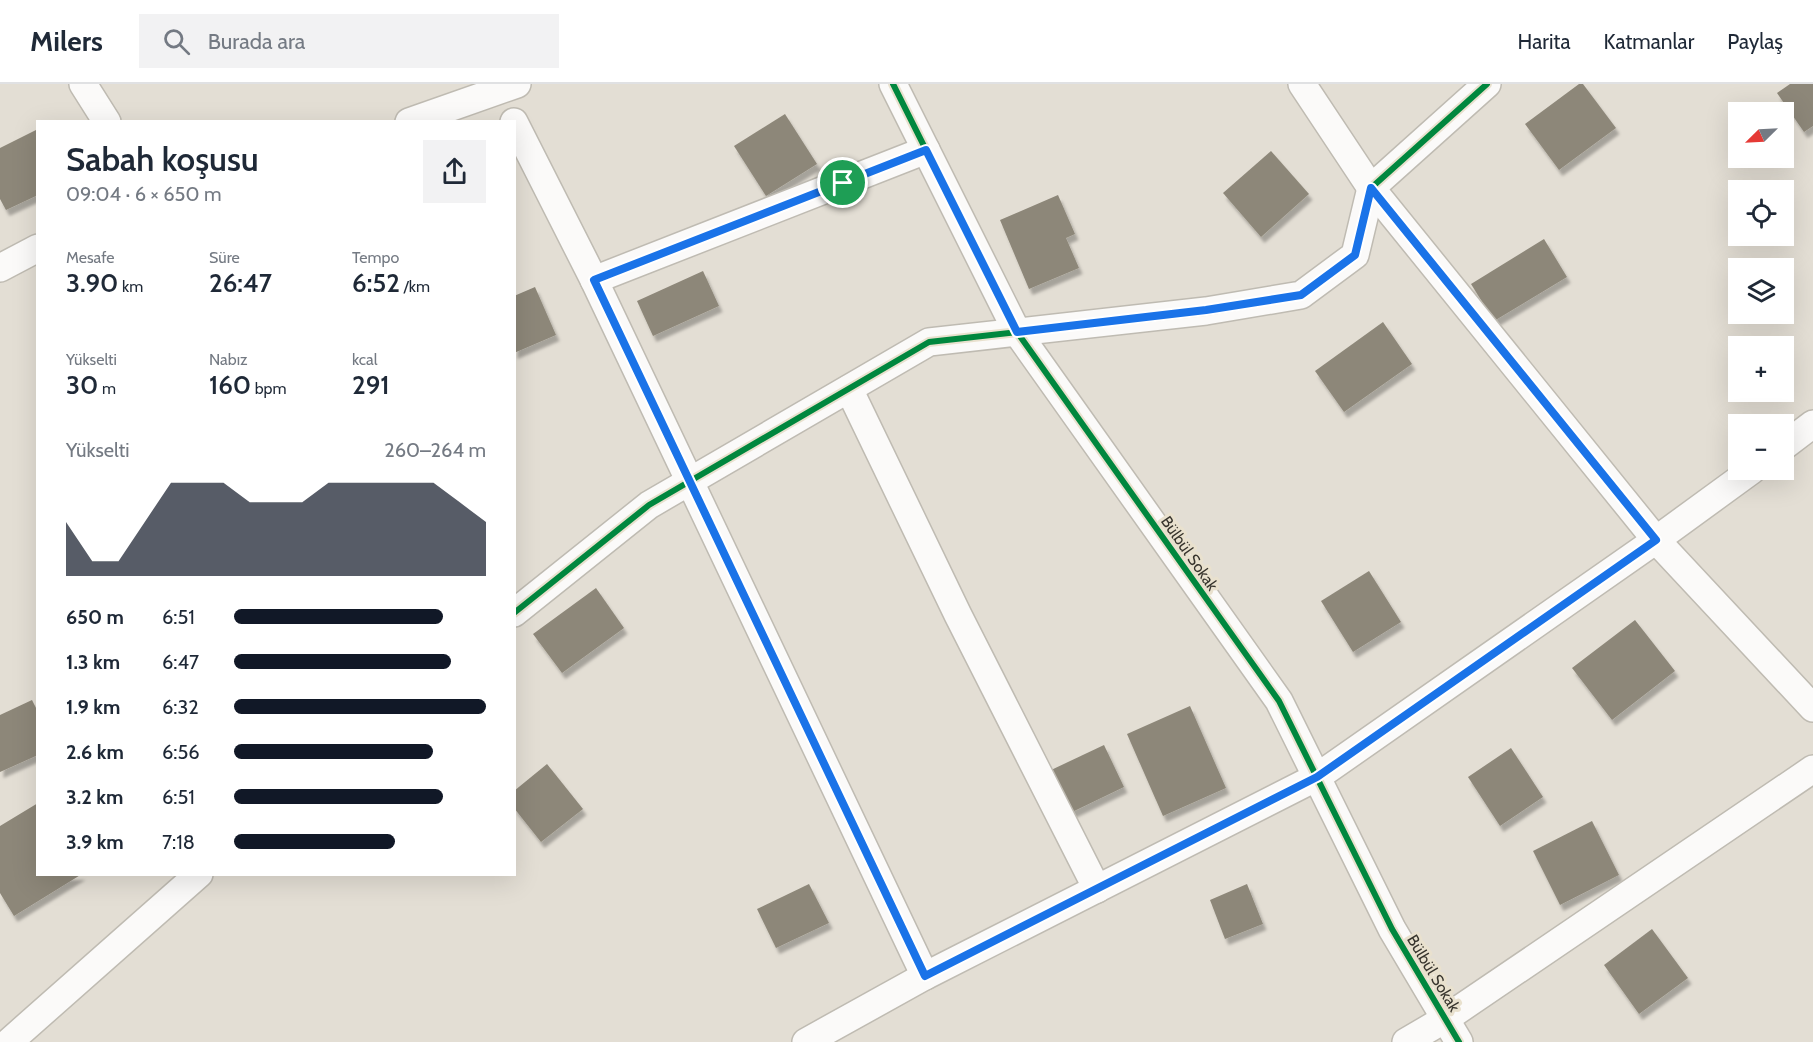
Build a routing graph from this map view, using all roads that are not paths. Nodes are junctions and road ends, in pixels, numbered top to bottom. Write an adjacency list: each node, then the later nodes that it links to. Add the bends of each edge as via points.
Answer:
1 (83, 84): 6 (street)
2 (894, 84): 10 (street, Bülbül Sokak)
3 (1302, 84): 11 (street)
4 (1487, 84): 11 (street)
5 (503, 86): 7 (street); 8 (street)
6 (106, 120)
7 (414, 120)
8 (513, 120)
9 (516, 126): 14 (street)
10 (926, 150): 14 (street); 15 (street, Bülbül Sokak)
11 (1371, 188): 15 (street, via 1355,255 1301,295); 21 (street)
12 (36, 249): 13 (street)
13 (0, 268)
14 (594, 280): 20 (street)
15 (1017, 332): 16 (street, via 929,342); 25 (street, Bülbül Sokak, via 1279,701)
16 (849, 389): 20 (street); 27 (street)
17 (1813, 424): 18 (street)
18 (1794, 438)
19 (1738, 480): 21 (street)
20 (691, 481): 22 (street, via 650,505); 28 (street)
21 (1656, 540): 23 (street); 25 (street)
22 (517, 604)
23 (1813, 708)
24 (1813, 769): 29 (street)
25 (1317, 777): 27 (street); 29 (street, Bülbül Sokak, via 1392,929)
26 (197, 876): 30 (street)
27 (1096, 889): 28 (street)
28 (925, 976): 31 (street)
29 (1445, 1019): 32 (street); 33 (street, Bülbül Sokak)
30 (9, 1042)
31 (806, 1042)
32 (1406, 1042)
33 (1459, 1042)

